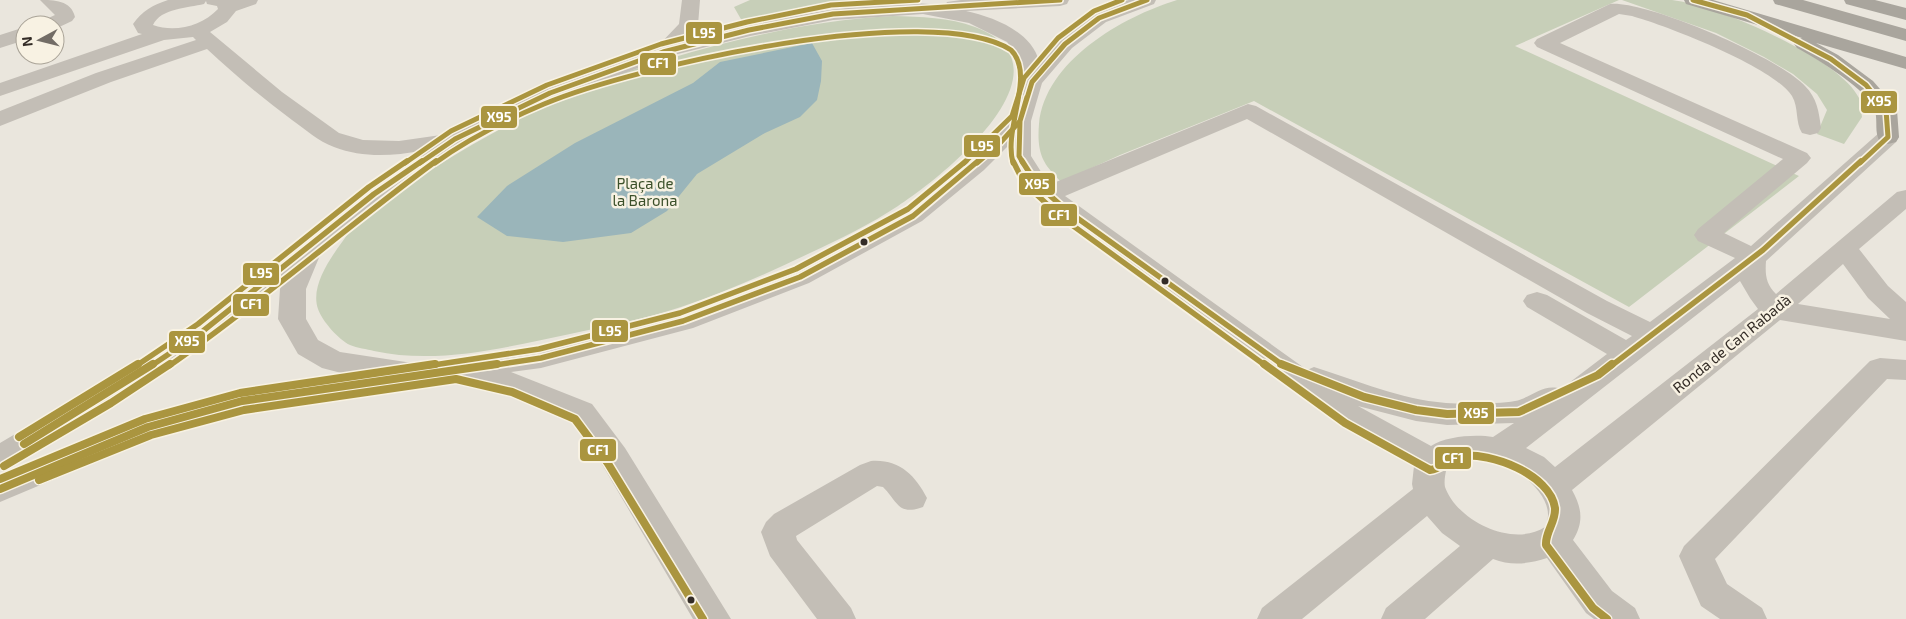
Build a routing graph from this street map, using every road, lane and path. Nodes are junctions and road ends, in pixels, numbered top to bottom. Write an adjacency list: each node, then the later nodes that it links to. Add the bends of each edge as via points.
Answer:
1 (49, 0): 14 (street)
2 (197, 0): 10 (street)
3 (249, 0): 11 (street)
4 (691, 0): 23 (street, via 688,25)
5 (1060, 0): 12 (street)
6 (1147, 0): 27 (street, via 1099,18 1065,44)
7 (1693, 0): 15 (highway)
8 (1782, 0): 19 (highway)
9 (1853, 0): 13 (highway)
10 (160, 4): 16 (street)
11 (221, 4): 18 (street, via 224,16)
12 (924, 8): 23 (street, via 833,14 749,30); 27 (street, via 976,19 1014,38 1029,58)
13 (1906, 14)
14 (65, 15)
15 (1746, 15): 24 (highway); 32 (highway, via 1831,59 1866,86 1886,110)
16 (144, 22): 17 (street, via 145,29); 22 (street)
17 (162, 34): 18 (street); 28 (street)
18 (202, 35): 29 (street); 33 (street, via 265,91 328,136 351,145 378,149)
19 (1906, 35)
20 (15, 37): 21 (street)
21 (0, 42)
22 (65, 51)
23 (663, 52): 33 (street, via 550,93)
24 (1906, 63)
25 (27, 65): 26 (street)
26 (0, 75)
27 (1032, 82): 30 (street)
28 (0, 90)
29 (0, 119)
30 (1020, 121): 34 (street, via 1019,156 1036,183); 46 (street, via 976,165 913,216 800,277 683,321 541,358)
31 (1810, 128): 38 (street, via 1808,106 1796,89 1773,70 1746,55 1653,17 1617,8 1544,43 1799,158 1708,235)
32 (1888, 137): 38 (street)
33 (455, 139): 36 (street, via 374,194)
34 (1048, 194): 43 (street, via 1248,111 1597,307); 45 (street)
35 (1906, 197): 37 (street, Ronda de Can Rabadà)
36 (312, 244): 48 (street, via 293,289 292,319 308,347 332,361); 51 (street, via 203,331)
37 (1845, 248): 40 (street, Ronda de Can Rabadà); 41 (street, via 1878,292)
38 (1753, 257): 40 (street, via 1751,278 1756,290); 43 (street)
39 (1537, 301): 44 (street)
40 (1776, 310): 42 (street); 53 (street, Ronda de Can Rabadà)
41 (1906, 318)
42 (1906, 331)
43 (1652, 334): 44 (street)
44 (1627, 353): 49 (street)
45 (1280, 364): 49 (street, via 1364,397 1446,414 1519,412); 52 (street)
46 (456, 370): 48 (street); 59 (street, via 515,384 581,412 614,457)
47 (1906, 370): 63 (street, via 1880,368 1696,556 1714,595)
48 (420, 375): 54 (street, via 232,404 148,428)
49 (1598, 376): 50 (street, via 1513,441)
50 (1496, 449): 52 (street, via 1458,447 1443,453); 53 (street, via 1538,470)
51 (0, 458)
52 (1431, 478): 57 (street, via 1438,508 1467,534); 61 (street)
53 (1554, 486): 56 (street, via 1563,502 1566,517)
54 (0, 489)
55 (911, 498): 60 (street, via 892,475 883,472 871,474 786,524 778,532 782,546)
56 (1554, 541): 57 (street, via 1541,548 1525,550); 58 (street)
57 (1487, 544): 62 (street)
58 (1601, 613)
59 (713, 619)
60 (838, 619)
61 (1276, 619)
62 (1399, 619)
63 (1749, 619)

